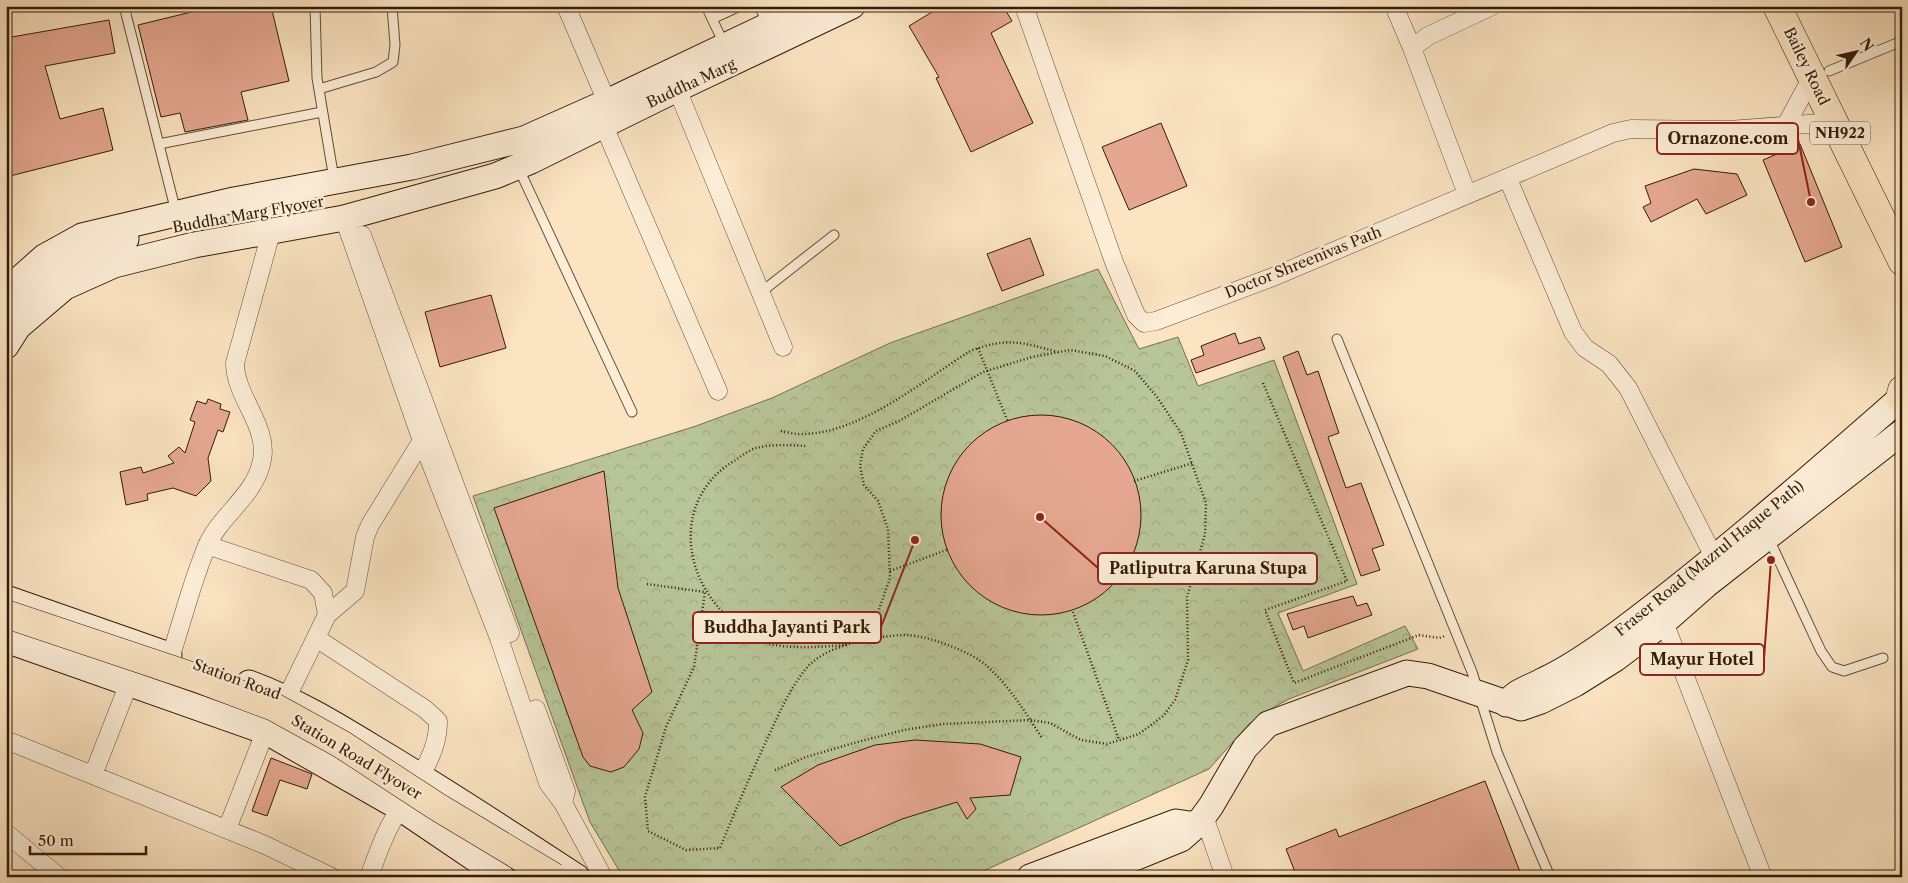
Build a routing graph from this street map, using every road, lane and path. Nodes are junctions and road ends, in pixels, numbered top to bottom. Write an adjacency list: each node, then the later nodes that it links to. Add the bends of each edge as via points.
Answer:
1 (124, 6): 26 (lane)
2 (315, 6): 21 (lane)
3 (392, 6): 21 (lane, via 393,62 376,72)
4 (566, 6): 23 (street)
5 (706, 6): 15 (lane)
6 (740, 6): 15 (lane)
7 (809, 6): 14 (main road, Buddha Marg)
8 (852, 6): 20 (main road, Buddha Marg)
9 (1024, 6): 30 (street, Doctor Shreenivas Path, via 1114,262 1136,315 1144,322 1156,321 1273,277)
10 (1394, 6): 18 (street)
11 (1492, 6): 18 (street, via 1428,36)
12 (1777, 6): 19 (main road, Bailey Road / NH922)
13 (1797, 6): 19 (main road, Bailey Road / NH922)
14 (764, 16): 17 (main road, Buddha Marg)
15 (712, 20): 17 (lane)
16 (1902, 41): 19 (lane)
17 (725, 47): 23 (main road, Buddha Marg)
18 (1412, 48): 30 (street)
19 (1820, 74): 24 (main road, Bailey Road / NH922); 25 (street); 33 (main road, Bailey Road / NH922)
20 (677, 88): 23 (main road, Buddha Marg); 38 (street)
21 (319, 89): 22 (lane)
22 (322, 112): 26 (lane); 29 (lane)
23 (605, 114): 27 (main road, Buddha Marg); 47 (street)
24 (1835, 122): 25 (street, Doctor Shreenivas Path); 36 (main road, Bailey Road / NH922)
25 (1786, 125): 28 (street, Doctor Shreenivas Path, via 1729,130 1631,129 1590,141)
26 (159, 144): 31 (lane)
27 (515, 157): 29 (main road, via 412,167); 32 (main road, via 494,176); 39 (main road, Buddha Marg Flyover, via 388,188 166,229 110,243 54,269); 49 (lane)
28 (1508, 179): 30 (street, Doctor Shreenivas Path); 60 (street, via 1572,332 1586,348 1609,364 1628,388)
29 (335, 182): 31 (main road)
30 (1467, 194)
31 (176, 212): 37 (main road, via 82,236 44,257)
32 (349, 216): 34 (main road); 52 (street)
33 (1902, 220)
34 (272, 230): 41 (main road, via 114,265 65,287 18,327); 58 (street, via 235,363 237,383 262,441 262,460 250,488 222,520)
35 (834, 235): 38 (lane)
36 (1902, 261)
37 (6, 291)
38 (760, 293): 42 (street)
39 (6, 311)
40 (1337, 339): 77 (lane, via 1472,672)
41 (8, 340)
42 (783, 347)
43 (978, 348): 44 (path, via 1013,341); 45 (path); 51 (path, via 868,417 833,429 803,434)
44 (1059, 352): 45 (path); 55 (path, via 1070,350 1105,356 1135,371 1181,433)
45 (988, 370): 50 (path); 61 (path, via 876,431 863,449 860,466 864,485 878,501 888,529)
46 (1263, 383): 71 (path, via 1347,581 1265,610 1294,683 1419,635)
47 (718, 390)
48 (1901, 395): 60 (main road, Fraser Road (Mazrul Haque Path))
49 (632, 412)
50 (1008, 422)
51 (781, 431)
52 (427, 432): 67 (street, via 370,525 355,591); 100 (street, via 473,554 548,783 563,803)
53 (1902, 432): 57 (main road, Fraser Road (Mazrul Haque Path))
54 (806, 446): 63 (path, via 755,448 718,470 696,504 689,532 693,565)
55 (1193, 463): 56 (path); 84 (path, via 1206,503 1205,534 1186,597 1188,660 1175,700 1164,716 1139,734)
56 (1134, 481)
57 (1768, 537): 68 (main road, Fraser Road (Mazrul Haque Path)); 75 (lane, via 1832,668 1844,671)
58 (207, 545): 67 (street, via 311,580 323,593); 74 (street)
59 (949, 549): 61 (path)
60 (1714, 557): 79 (main road, Fraser Road (Mazrul Haque Path), via 1615,635 1544,681 1515,692)
61 (890, 571): 73 (path, via 878,615)
62 (647, 584): 63 (path)
63 (704, 592): 73 (path, via 731,622 753,638 792,647); 73 (path, via 694,667 666,728 645,797 648,831 686,850 720,848 747,780 788,696 806,668)
64 (6, 598): 74 (main road, Station Road)
65 (1073, 612): 84 (path)
66 (6, 614): 98 (main road, Station Road Flyover, bridge, via 274,707 341,744)
67 (327, 615): 70 (street)
68 (1664, 622): 79 (main road, Fraser Road (Mazrul Haque Path), via 1575,684 1521,708); 92 (street)
69 (6, 629): 97 (main road, Station Road Flyover, via 276,724 313,743)
70 (316, 638): 78 (street); 87 (street, via 438,720 438,735)
71 (1439, 638)
72 (6, 640): 76 (main road)
73 (846, 645): 80 (path, via 906,635 958,649 986,664)
74 (171, 655): 78 (main road, Station Road)
75 (1883, 658)
76 (129, 684): 81 (main road); 86 (street)
77 (1478, 694): 79 (main road, Fraser Road (Mazrul Haque Path)); 89 (main road, Fraser Road (Mazrul Haque Path), via 1428,676 1407,673 1268,724 1245,748); 104 (lane, via 1497,752)
78 (287, 697): 81 (street); 87 (main road, Station Road)
79 (1506, 704)
80 (1031, 720): 82 (path); 84 (path, via 1050,723 1081,740 1108,744); 85 (path, via 943,724 904,730 814,755)
81 (268, 732): 88 (main road); 90 (street)
82 (1042, 738)
83 (6, 740): 86 (street)
84 (1119, 740)
85 (775, 770)
86 (93, 775): 90 (street)
87 (421, 776): 88 (street); 99 (main road, Station Road)
88 (400, 808): 95 (street); 96 (main road)
89 (1200, 820): 101 (main road, via 1176,822); 102 (main road, Fraser Road (Mazrul Haque Path), via 1181,839); 103 (street)
90 (227, 829): 94 (street)
91 (6, 833): 93 (street)
92 (1762, 875)
93 (59, 877)
94 (332, 877)
95 (369, 877)
96 (502, 877)
97 (522, 877)
98 (554, 877)
99 (577, 877)
100 (603, 877)
101 (1030, 877)
102 (1088, 877)
103 (1225, 877)
104 (1550, 877)

